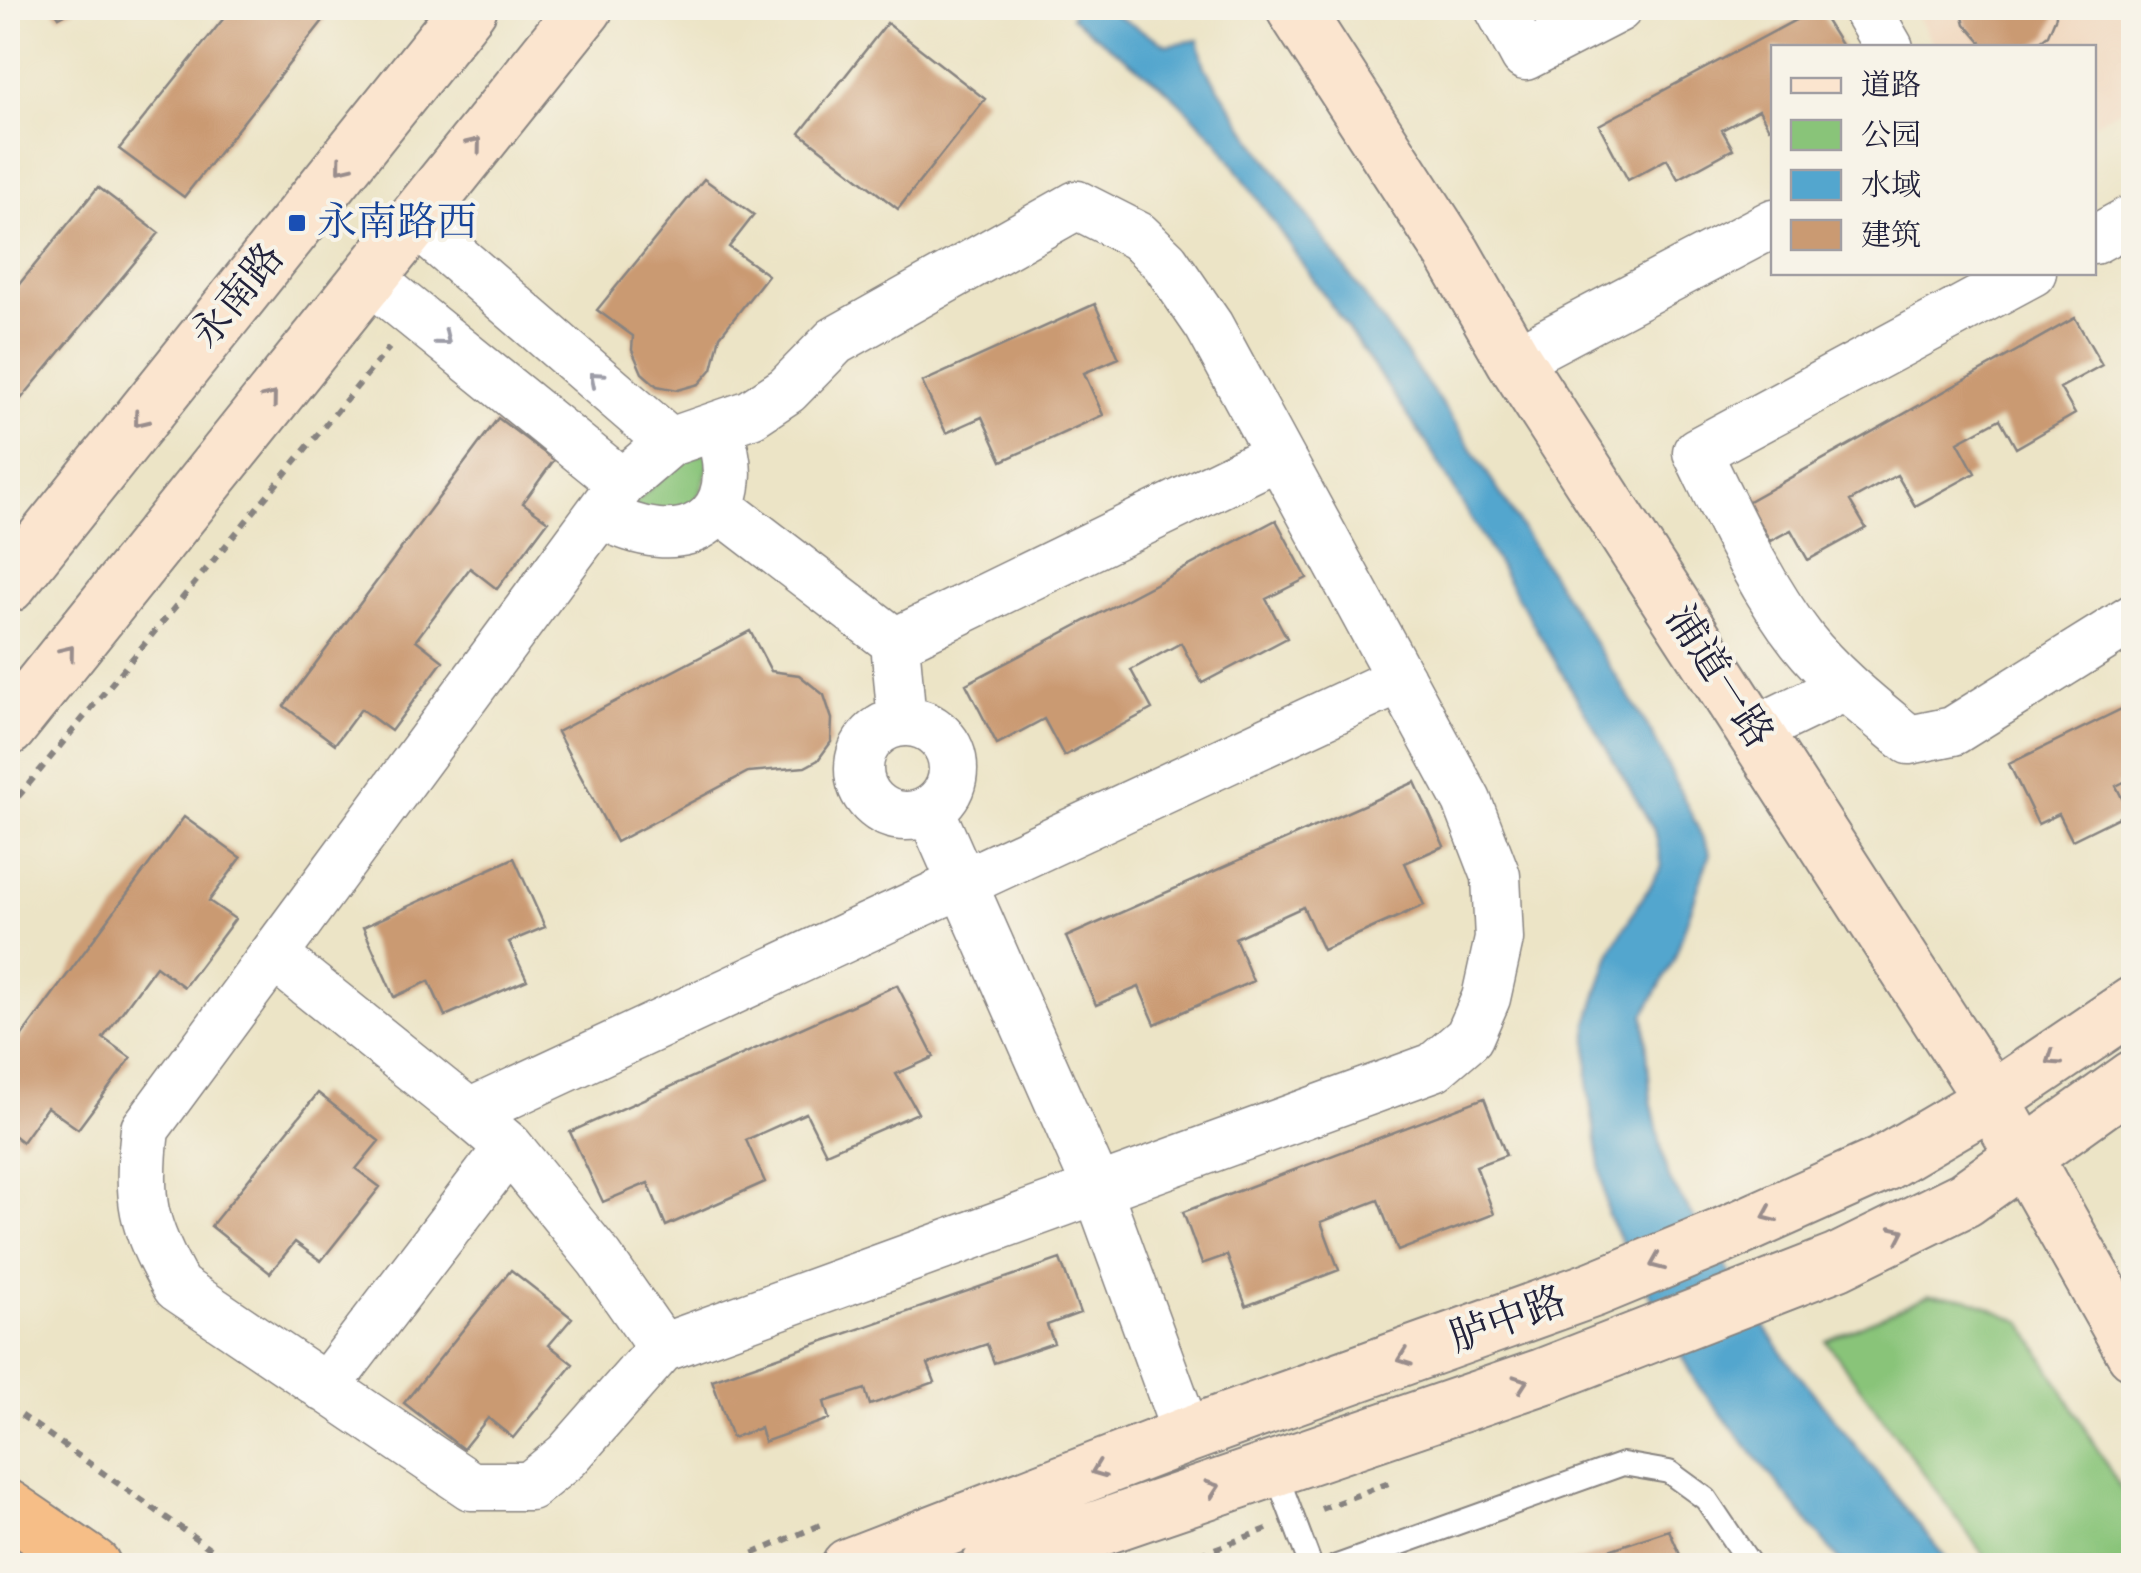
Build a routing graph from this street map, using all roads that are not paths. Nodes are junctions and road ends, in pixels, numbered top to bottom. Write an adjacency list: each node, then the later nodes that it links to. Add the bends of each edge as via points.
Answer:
1 (469, 8): 20 (street, 永南路, one-way to 20)
2 (585, 8): 9 (street, one-way to 2)
3 (1294, 8): 14 (street, 浦道一路, via 1454,254)
4 (1500, 8): 5 (street, via 1525,56)
5 (1618, 8)
6 (1866, 8): 7 (street)
7 (1887, 45)
8 (2134, 218): 11 (street)
9 (414, 221): 13 (street); 16 (street, one-way to 9)
10 (1771, 224): 14 (street)
11 (2096, 239)
12 (2026, 275): 24 (street, via 1697,452 1801,639)
13 (368, 277): 18 (street, one-way to 18); 26 (street, one-way to 13)
14 (1514, 360): 27 (street, 浦道一路)
15 (717, 426): 16 (street); 17 (street, via 787,390 835,342 1076,205 1138,236 1165,262 1209,326); 19 (street, via 730,468)
16 (670, 442): 18 (street)
17 (1279, 455): 22 (street); 23 (street)
18 (611, 498): 19 (street, via 628,529 672,534); 30 (street)
19 (720, 508): 22 (street)
20 (8, 585)
21 (2134, 618): 24 (street, via 1953,731 1909,740)
22 (895, 642): 25 (street)
23 (1401, 679): 29 (street); 37 (street, via 1468,801 1496,876 1499,938 1469,1037 1434,1067)
24 (1845, 687): 27 (street)
25 (902, 722): 28 (street, via 932,729 951,755 950,786); 28 (street, via 874,734 864,747 864,790 900,816)
26 (8, 728)
27 (1754, 731): 33 (street, 浦道一路)
28 (930, 810): 29 (street)
29 (961, 884): 34 (street); 37 (street)
30 (274, 956): 34 (street); 40 (street, via 145,1129 138,1186 150,1241 176,1288)
31 (2134, 1004): 33 (street, 胪中路, one-way to 33)
32 (2134, 1078): 36 (street, 胪中路)
33 (1992, 1100): 36 (street, 浦道一路); 41 (street, 胪中路, one-way to 41, via 1883,1164 1720,1237)
34 (469, 1113): 35 (street)
35 (510, 1147): 38 (street); 40 (street)
36 (2022, 1161): 39 (street, 浦道一路); 42 (street, 胪中路, one-way to 36, via 1650,1337 1920,1223)
37 (1096, 1186): 38 (street); 41 (street)
38 (662, 1348): 40 (street, via 567,1456 530,1486 471,1486)
39 (2134, 1352)
40 (325, 1388)
41 (1187, 1435): 45 (street, 胪中路, one-way to 45)
42 (1274, 1468): 46 (street, 胪中路, one-way to 42); 47 (lane)
43 (8, 1508): 44 (highway)
44 (93, 1566)
45 (850, 1566)
46 (989, 1566)
47 (1311, 1566)
48 (1338, 1566): 49 (lane, via 1623,1464 1669,1472 1706,1500)
49 (1751, 1566)

